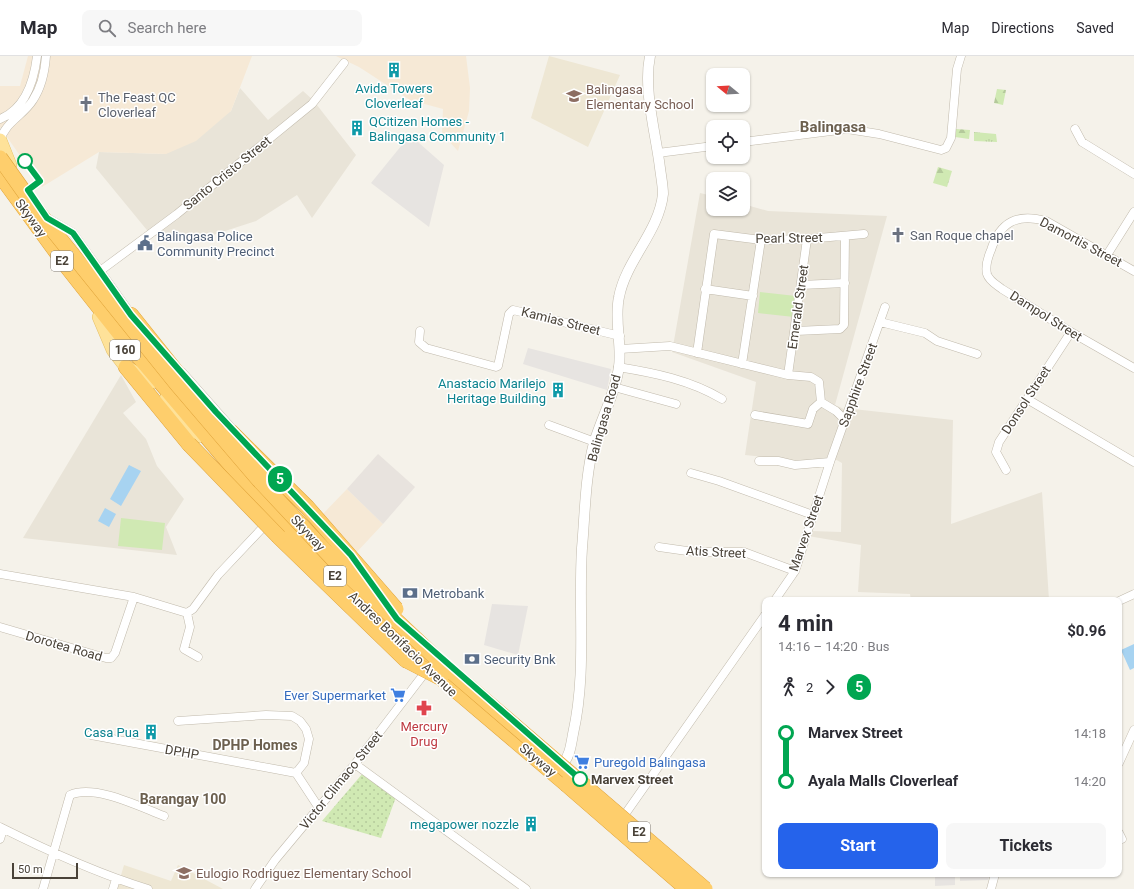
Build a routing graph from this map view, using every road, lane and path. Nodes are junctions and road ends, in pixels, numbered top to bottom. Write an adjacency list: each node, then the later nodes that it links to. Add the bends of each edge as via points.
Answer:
1 (37, 56): 6 (street, via 31,83 24,99 15,110)
2 (46, 56): 8 (street, via 33,100 5,128)
3 (650, 56): 11 (street, Balingasa Road, via 648,86)
4 (961, 56): 9 (street, via 957,69 951,138 946,148 941,150 879,134 846,129)
5 (344, 63): 25 (street, Santo Cristo Street, via 312,104 182,209)
6 (0, 120)
7 (1075, 129): 14 (street, via 1082,142)
8 (0, 141): 13 (main road, Andres Bonifacio Avenue / 160)
9 (750, 141)
10 (706, 147): 11 (street)
11 (658, 153): 37 (street, Balingasa Road, via 663,192 658,214 627,274 619,297)
12 (0, 154): 13 (main road, Andres Bonifacio Avenue / 160)
13 (3, 166): 17 (main road, Andres Bonifacio Avenue / 160); 75 (highway, Skyway / E2, bridge, via 228,446 345,572); 77 (highway, Skyway / E2, bridge, via 63,262 219,453 338,578)
14 (1134, 174)
15 (0, 187): 32 (main road, Andres Bonifacio Avenue / 160)
16 (1134, 212): 23 (street)
17 (47, 218): 25 (street, Andres Bonifacio Avenue, via 73,233); 71 (main road, Andres Bonifacio Avenue / 160, via 123,321 236,453 284,507)
18 (864, 234): 19 (street, Pearl Street)
19 (845, 236): 20 (street, Pearl Street); 26 (street)
20 (808, 239): 21 (street, Pearl Street); 27 (street, Emerald Street)
21 (761, 240): 28 (street, Pearl Street, via 714,234); 29 (street)
22 (992, 246): 23 (street, Damortis Street, via 1007,222 1036,218); 36 (street, Dampol Street, via 986,261 987,275 992,282)
23 (1107, 255): 24 (street, Damortis Street)
24 (1134, 270)
25 (100, 271): 31 (street, Andres Bonifacio Avenue)
26 (845, 283): 27 (street); 34 (street, via 843,327)
27 (801, 285): 34 (street, Emerald Street)
28 (705, 290): 29 (street); 39 (street)
29 (753, 296): 41 (street)
30 (885, 307): 33 (street, Sapphire Street)
31 (131, 315): 71 (street, Andres Bonifacio Avenue, via 216,412 351,555); 75 (highway, bridge, via 182,379 244,447 307,507)
32 (99, 317): 42 (main road, via 113,350); 46 (main road, Andres Bonifacio Avenue / 160)
33 (880, 322): 40 (street, via 925,333); 53 (street, Sapphire Street)
34 (796, 330): 45 (street, Emerald Street)
35 (420, 331): 37 (street, Kamias Street, via 419,342 426,348 496,367 509,314 513,310)
36 (1071, 332): 44 (street, Dampol Street); 49 (street, Donsol Street)
37 (620, 336): 38 (street, Balingasa Road)
38 (620, 349): 39 (street, via 670,346); 43 (street, Balingasa Road)
39 (696, 353): 41 (street)
40 (977, 354)
41 (742, 364): 45 (street)
42 (126, 367): 46 (main road); 77 (highway, bridge, via 189,444 279,537 406,660)
43 (618, 367): 47 (street, Balingasa Road); 48 (street, via 687,382)
44 (1134, 368)
45 (788, 375): 50 (street, via 815,379)
46 (152, 382): 61 (main road, Andres Bonifacio Avenue / 160, via 182,419)
47 (614, 387): 51 (street); 55 (street, Balingasa Road)
48 (722, 399)
49 (1027, 399): 58 (street); 59 (street, Donsol Street, via 999,442 996,452)
50 (822, 402): 52 (street, via 813,408 808,424); 53 (street)
51 (676, 404)
52 (755, 415)
53 (845, 420): 57 (street, Sapphire Street)
54 (549, 425): 55 (street)
55 (595, 442): 83 (street, Balingasa Road, via 590,464 582,551 581,676 578,711 568,757)
56 (759, 461): 57 (street, via 778,461 795,465)
57 (830, 462): 62 (street, Marvex Street)
58 (1134, 462)
59 (1006, 470)
60 (691, 473): 62 (street)
61 (274, 516): 70 (street, via 218,575 193,609); 76 (main road, Andres Bonifacio Avenue / 160)
62 (813, 516): 64 (street, Marvex Street)
63 (659, 548): 64 (street, Atis Street, via 694,552 744,552)
64 (795, 571): 68 (street, Marvex Street)
65 (0, 574): 67 (street)
66 (1134, 594): 69 (street)
67 (134, 597): 70 (street); 73 (street, Dorotea Road, via 111,658)
68 (777, 597)
69 (1122, 600)
70 (187, 613): 74 (street, via 190,627 184,649)
71 (397, 619): 83 (main road, Andres Bonifacio Avenue / 160)
72 (762, 619): 87 (street)
73 (0, 627)
74 (198, 657)
75 (439, 661): 101 (highway, Skyway / E2, bridge)
76 (427, 670): 82 (street, Victor Climaco Street); 89 (main road, Andres Bonifacio Avenue / 160)
77 (441, 678): 100 (highway, Skyway / E2, bridge)
78 (178, 721): 84 (street, via 266,715 292,716 306,729 309,739 304,763)
79 (1134, 730): 81 (street)
80 (91, 735): 84 (street, DPHP)
81 (1122, 756)
82 (355, 764): 85 (street, Victor Climaco Street); 98 (street)
83 (563, 764): 87 (main road, Andres Bonifacio Avenue / 160)
84 (296, 773): 85 (street)
85 (319, 808): 97 (street, Victor Climaco Street, via 275,860)
86 (164, 816): 91 (street, via 110,796 79,792 70,794)
87 (623, 817): 89 (street); 101 (main road, Andres Bonifacio Avenue / 160)
88 (2, 828): 90 (street); 91 (street)
89 (614, 831): 99 (main road, Andres Bonifacio Avenue / 160)
90 (0, 839)
91 (54, 854): 93 (street); 94 (street)
92 (994, 877): 102 (street)
93 (116, 879): 95 (street); 96 (street)
94 (42, 889)
95 (113, 889)
96 (148, 889)
97 (255, 889)
98 (526, 889)
99 (682, 889)
100 (687, 889)
101 (706, 889)
102 (991, 889)

